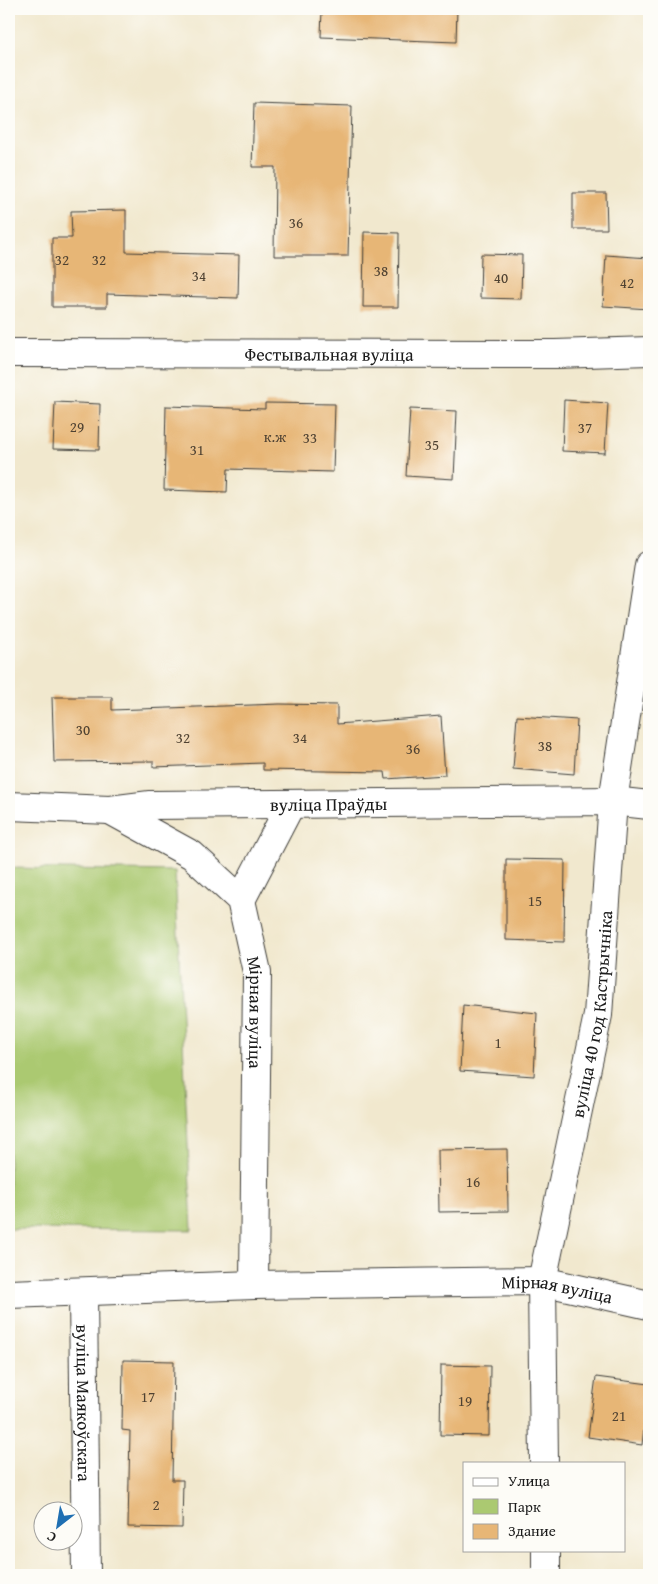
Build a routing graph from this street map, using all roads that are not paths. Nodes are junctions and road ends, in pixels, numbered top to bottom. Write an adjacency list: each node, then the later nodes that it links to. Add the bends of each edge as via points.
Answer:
1 (649, 350): 2 (street, Фестывальная вуліца, via 555,354)
2 (9, 353)
3 (649, 565): 4 (street, вуліца 40 год Кастрычніка)
4 (613, 802): 5 (street, вуліца Праўды); 6 (street, вуліца Праўды); 10 (street, вуліца 40 год Кастрычніка, via 598,1015)
5 (291, 804): 8 (street, вуліца Праўды, via 150,805); 9 (street)
6 (649, 805)
7 (9, 806): 8 (street, вуліца Праўды)
8 (110, 810): 9 (street, via 192,855)
9 (241, 900): 11 (street, Мірная вуліца, via 257,972)
10 (542, 1281): 11 (street, Мірная вуліца); 14 (street, Мірная вуліца); 15 (street, вуліца 40 год Кастрычніка)
11 (254, 1285): 12 (street, Мірная вуліца)
12 (83, 1292): 13 (street, Мірная вуліца); 17 (street, вуліца Маякоўскага)
13 (9, 1294)
14 (649, 1305)
15 (544, 1462)
16 (546, 1552): 18 (street)
17 (86, 1575)
18 (546, 1575)

